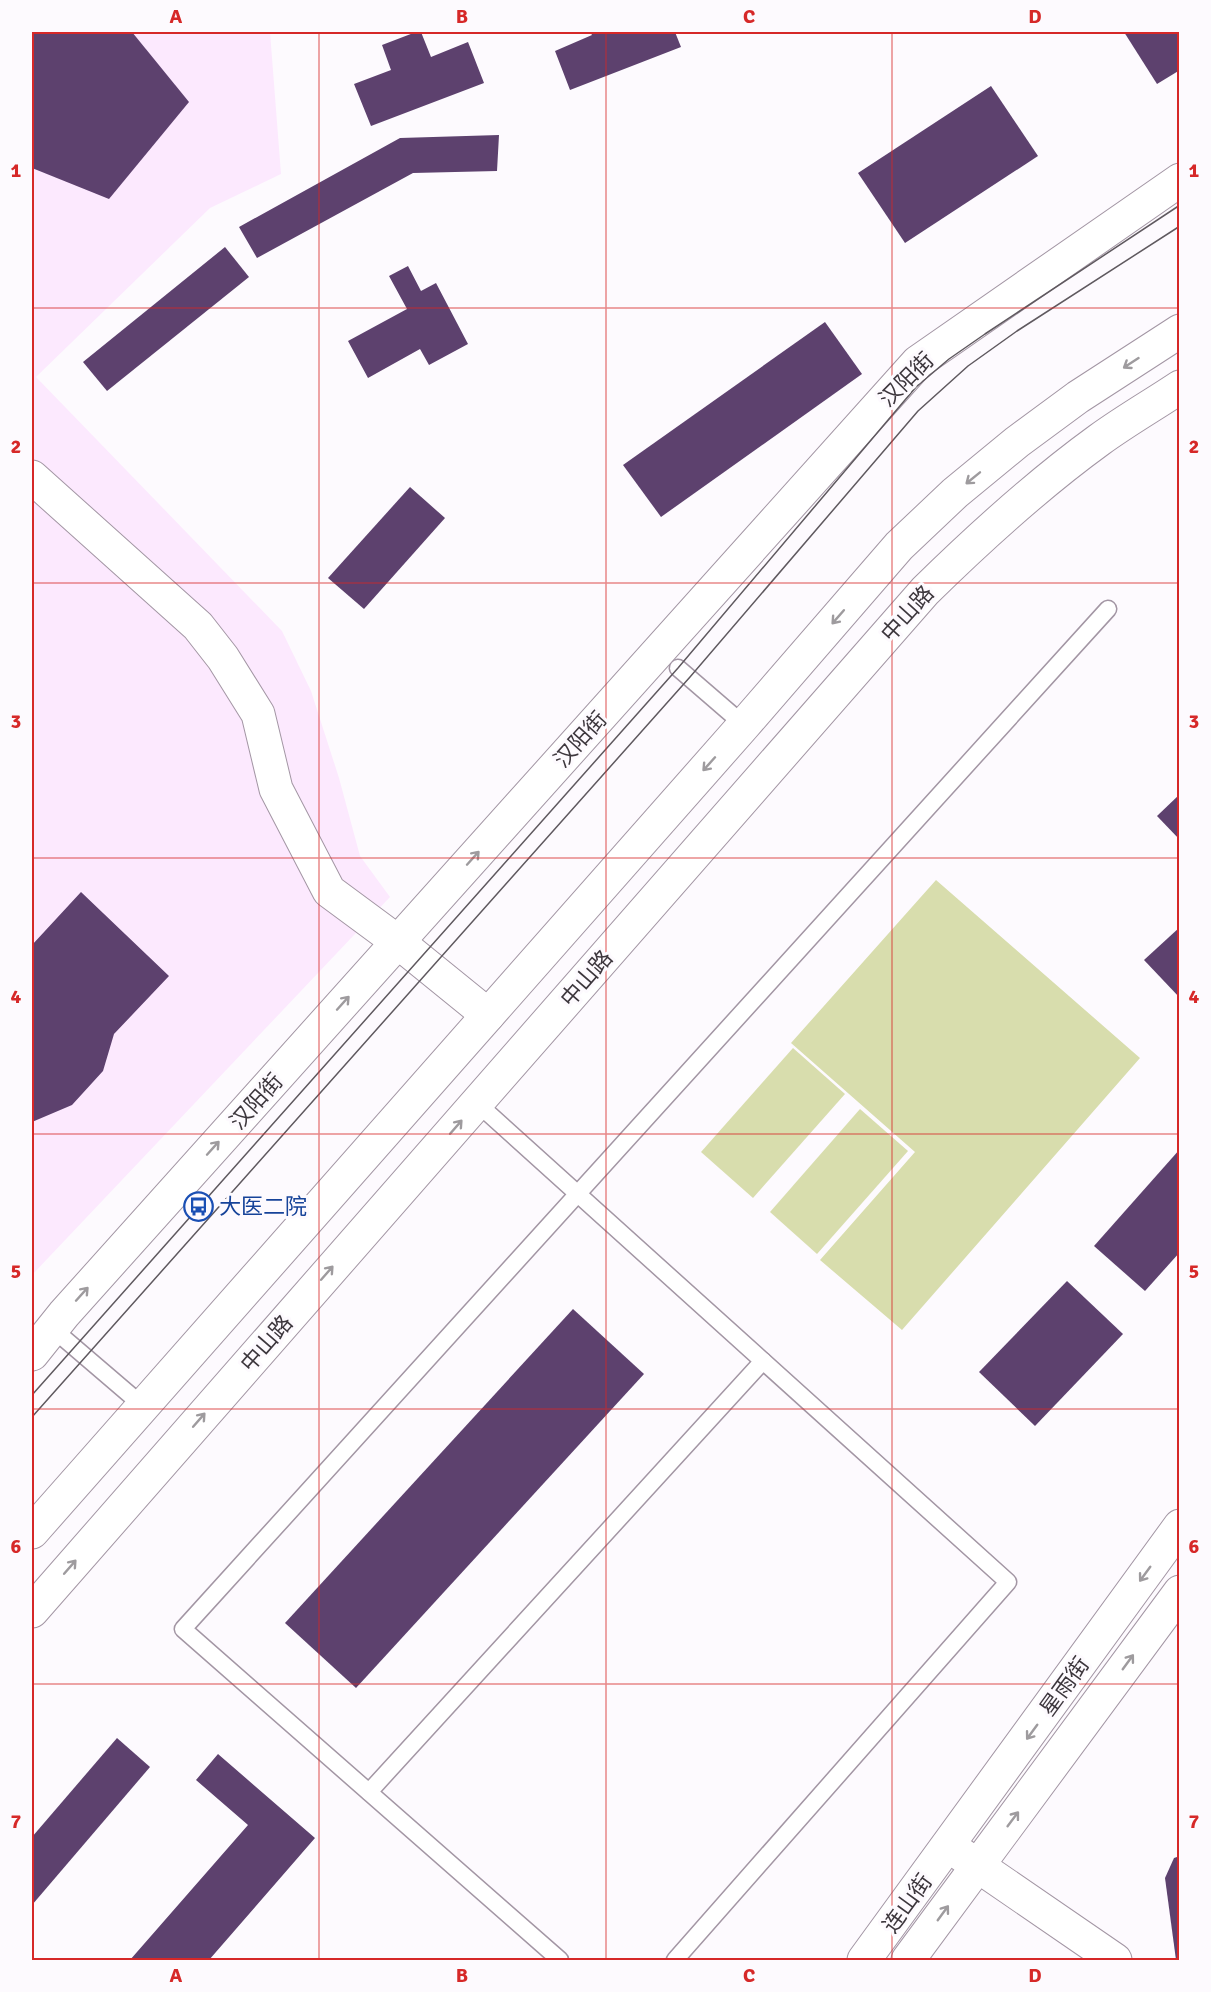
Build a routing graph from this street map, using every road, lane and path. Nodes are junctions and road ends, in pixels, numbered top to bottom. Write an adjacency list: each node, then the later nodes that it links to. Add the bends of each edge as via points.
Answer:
1 (1179, 180): 8 (main road, 汉阳街, one-way to 1, via 918,362)
2 (1179, 331): 7 (main road, one-way to 7, via 1078,397 955,493 899,546)
3 (1179, 387): 10 (main road, 中山路, via 1099,440 1035,490 979,537 926,591)
4 (32, 477): 8 (main road, via 198,626 258,714 276,789 329,891)
5 (1108, 609): 11 (lane)
6 (678, 668): 7 (lane)
7 (744, 725): 9 (main road, one-way to 9)
8 (398, 942): 9 (main road); 12 (main road, 汉阳街, one-way to 8)
9 (488, 1015): 15 (main road)
10 (477, 1103): 11 (lane); 19 (main road, 中山路, one-way to 10)
11 (579, 1193): 14 (lane); 20 (lane, via 183,1629)
12 (53, 1329): 13 (main road, 汉阳街); 15 (lane)
13 (32, 1354)
14 (763, 1361): 20 (lane); 24 (lane, via 1008,1582)
15 (143, 1406): 17 (main road)
16 (1179, 1526): 21 (main road, 星雨街, one-way to 21)
17 (32, 1532)
18 (1179, 1592): 22 (main road, 星雨街, one-way to 18)
19 (32, 1611)
20 (369, 1792): 23 (lane)
21 (949, 1846): 22 (main road); 25 (main road, 连山街)
22 (978, 1866): 26 (main road, 连山街, one-way to 22); 27 (main road)
23 (560, 1960)
24 (675, 1960)
25 (864, 1960)
26 (908, 1960)
27 (1115, 1960)

